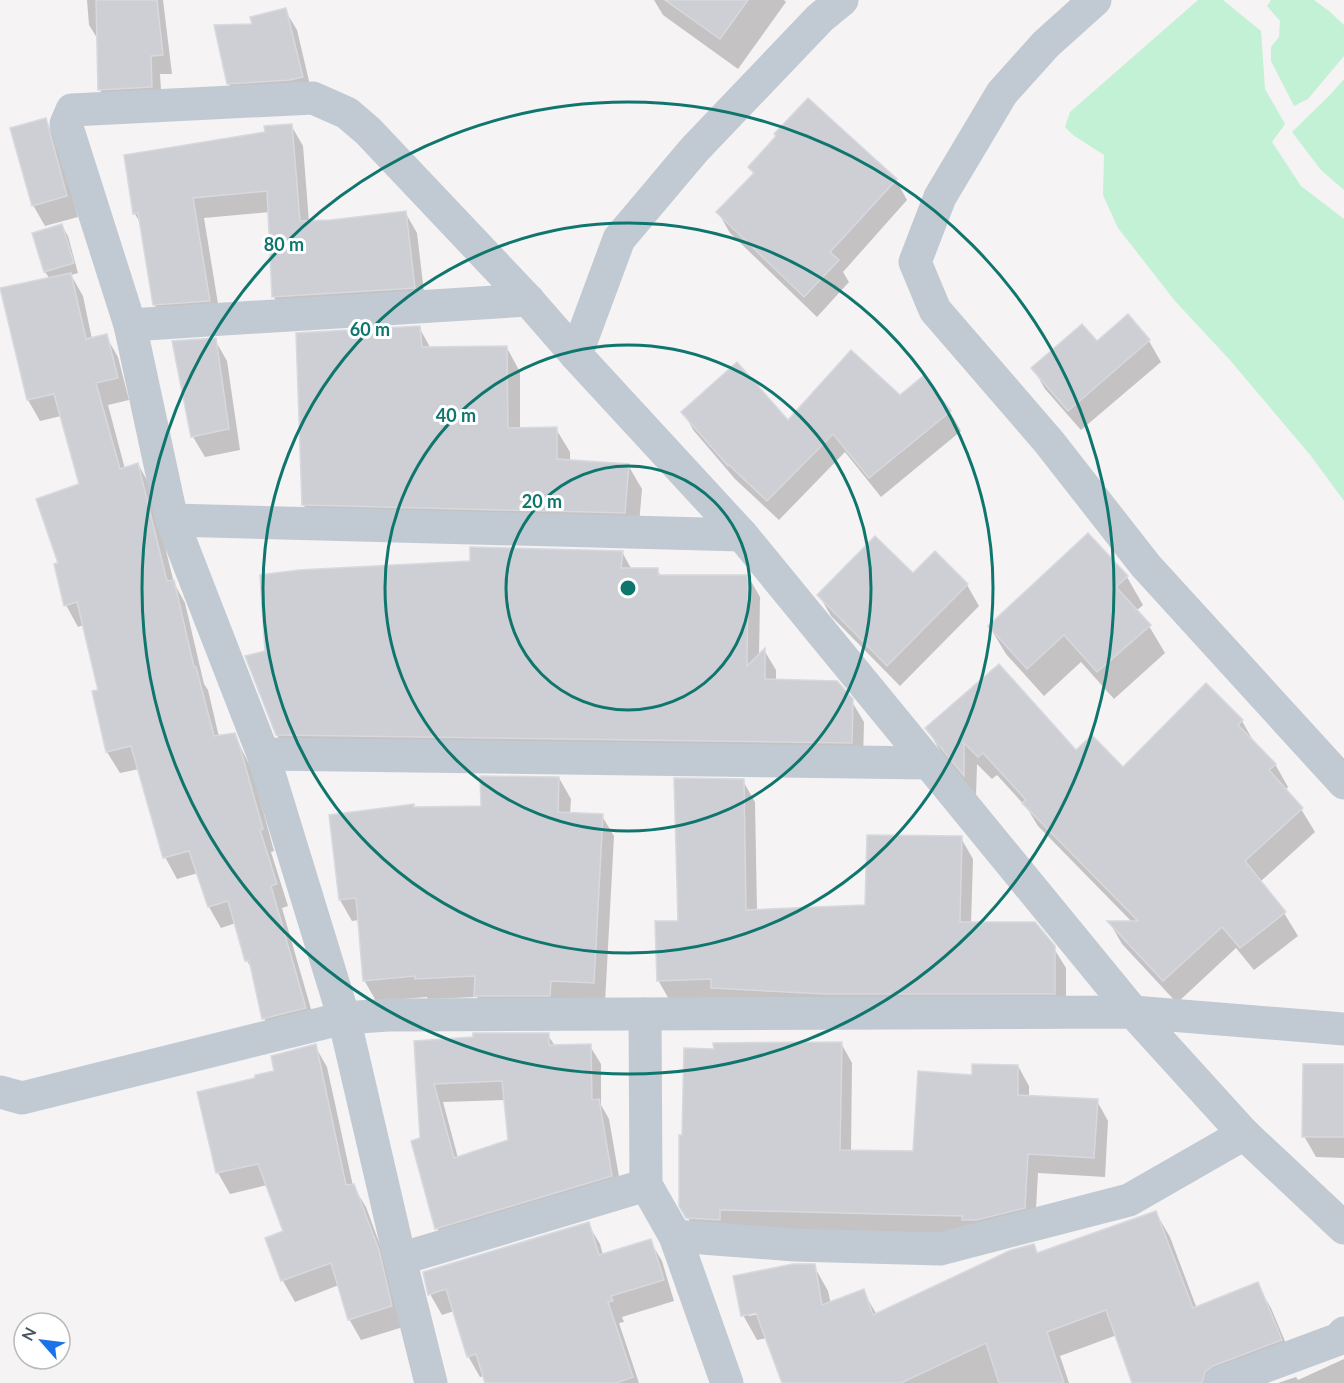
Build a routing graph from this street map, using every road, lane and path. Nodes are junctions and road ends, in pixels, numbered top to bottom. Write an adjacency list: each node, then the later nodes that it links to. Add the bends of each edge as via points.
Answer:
1 (842, 0): 5 (street, via 820,18 694,150 619,239)
2 (1095, 0): 10 (street, via 1046,44 1002,93 940,197 915,262 935,310 1049,442 1146,566)
3 (528, 300): 4 (street); 4 (street, via 368,131 347,113 313,98 72,110 66,124); 5 (street)
4 (130, 325): 6 (street)
5 (576, 355): 7 (street)
6 (172, 520): 7 (street); 8 (street)
7 (742, 535): 9 (street)
8 (263, 754): 9 (street); 13 (street)
9 (928, 763): 11 (street)
10 (1344, 783)
11 (1134, 1012): 12 (street); 14 (street); 16 (street)
12 (645, 1014): 13 (street); 17 (street)
13 (344, 1018): 15 (street, via 22,1098); 20 (street)
14 (1344, 1029)
15 (0, 1092)
16 (1244, 1134): 18 (street); 19 (street, via 1129,1200 940,1249 795,1245)
17 (646, 1185): 19 (street); 20 (street)
18 (1344, 1228)
19 (675, 1236): 23 (street)
20 (400, 1259): 22 (street)
21 (1344, 1333): 24 (street, via 1339,1339)
22 (431, 1383)
23 (727, 1383)
24 (1220, 1383)

